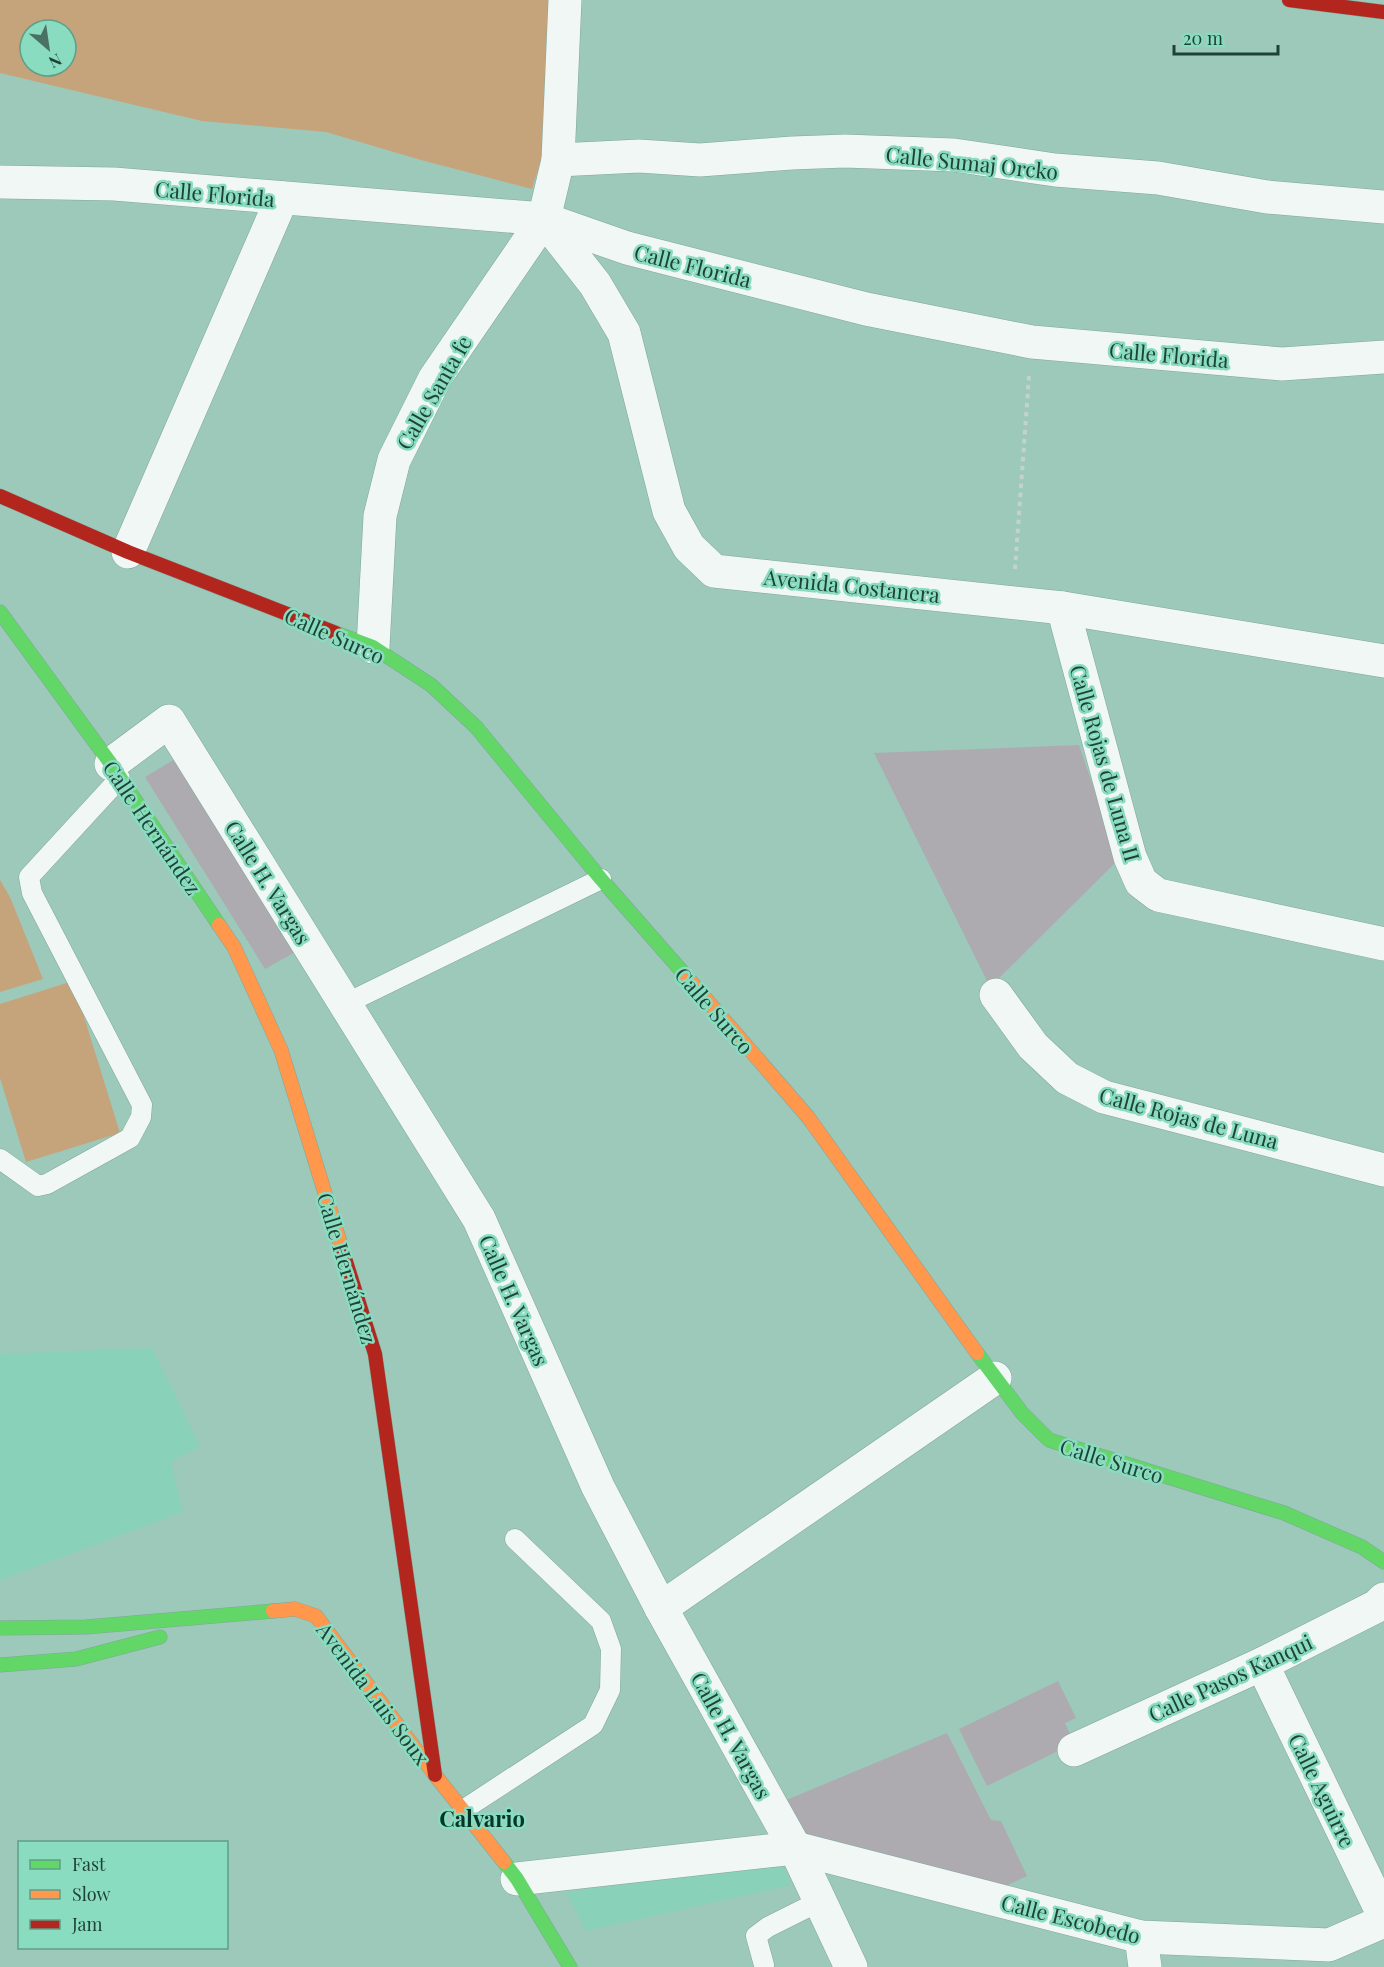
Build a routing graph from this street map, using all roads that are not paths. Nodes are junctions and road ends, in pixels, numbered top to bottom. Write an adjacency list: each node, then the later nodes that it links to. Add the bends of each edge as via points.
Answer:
1 (565, 0): 4 (street, Calle Santa fe)
2 (1289, 0): 3 (main road)
3 (1384, 12)
4 (558, 160): 7 (street, Calle Sumaj Orcko, via 639,156 700,160 845,151 954,155 1055,170 1158,178 1267,197); 8 (street, Calle Santa fe)
5 (0, 182): 6 (street, Calle Florida, via 114,184)
6 (282, 198): 8 (street, Calle Florida); 11 (street)
7 (1384, 207)
8 (544, 219): 9 (street, Calle Florida, via 627,248 866,309 1032,342 1282,364); 12 (street, Avenida Costanera, via 595,284 624,333 669,511 689,547 714,571); 14 (street, Calle Santa fe, via 435,378 394,460 380,516)
9 (1384, 357)
10 (0, 496): 11 (main road, Calle Surco)
11 (128, 552): 14 (main road, Calle Surco)
12 (1063, 608): 15 (street, Avenida Costanera); 18 (street, Calle Rojas de Luna II, via 1130,857 1141,882 1158,896)
13 (0, 612): 16 (main road, Calle Hernández)
14 (373, 647): 17 (main road, Calle Surco, via 431,685 476,727)
15 (1384, 661)
16 (116, 771): 20 (street, Calle H. Vargas, via 169,722); 21 (lane, via 29,877 32,893 142,1105 141,1117 130,1138 47,1184 38,1186); 33 (main road, Calle Hernández, via 234,947 284,1061 375,1354)
17 (601, 879): 20 (lane); 23 (main road, Calle Surco, via 808,1117)
18 (1384, 944)
19 (996, 995): 22 (street, Calle Rojas de Luna, via 1033,1046 1067,1078 1104,1097)
20 (345, 1004): 27 (street, Calle H. Vargas, via 478,1219 598,1487)
21 (0, 1159)
22 (1384, 1170)
23 (995, 1378): 25 (main road, Calle Surco, via 1049,1440 1284,1513 1362,1547); 27 (street)
24 (515, 1539): 34 (lane, via 601,1621 611,1649 610,1690 593,1725)
25 (1384, 1562)
26 (1384, 1599): 30 (street, Calle Pasos Kanqui)
27 (662, 1608): 35 (street, Calle H. Vargas)
28 (240, 1616): 29 (main road, Avenida Luis Soux, via 86,1627); 31 (main road, Avenida Luis Soux, via 76,1659); 33 (main road, Avenida Luis Soux, via 295,1609 316,1616)
29 (0, 1628)
30 (1262, 1664): 32 (street, Calle Pasos Kanqui); 38 (street, Calle Aguirre)
31 (0, 1665)
32 (1074, 1750)
33 (435, 1775): 34 (main road)
34 (463, 1810): 36 (main road)
35 (795, 1848): 36 (street); 37 (street, Calle H. Vargas); 40 (street, Calle Escobedo)
36 (517, 1879): 42 (main road)
37 (820, 1901): 41 (lane, via 756,1936); 43 (street, Calle H. Vargas)
38 (1384, 1916)
39 (1384, 1921): 40 (street, Calle Escobedo, via 1329,1945)
40 (1143, 1952)
41 (764, 1965)
42 (570, 1967)
43 (851, 1967)

